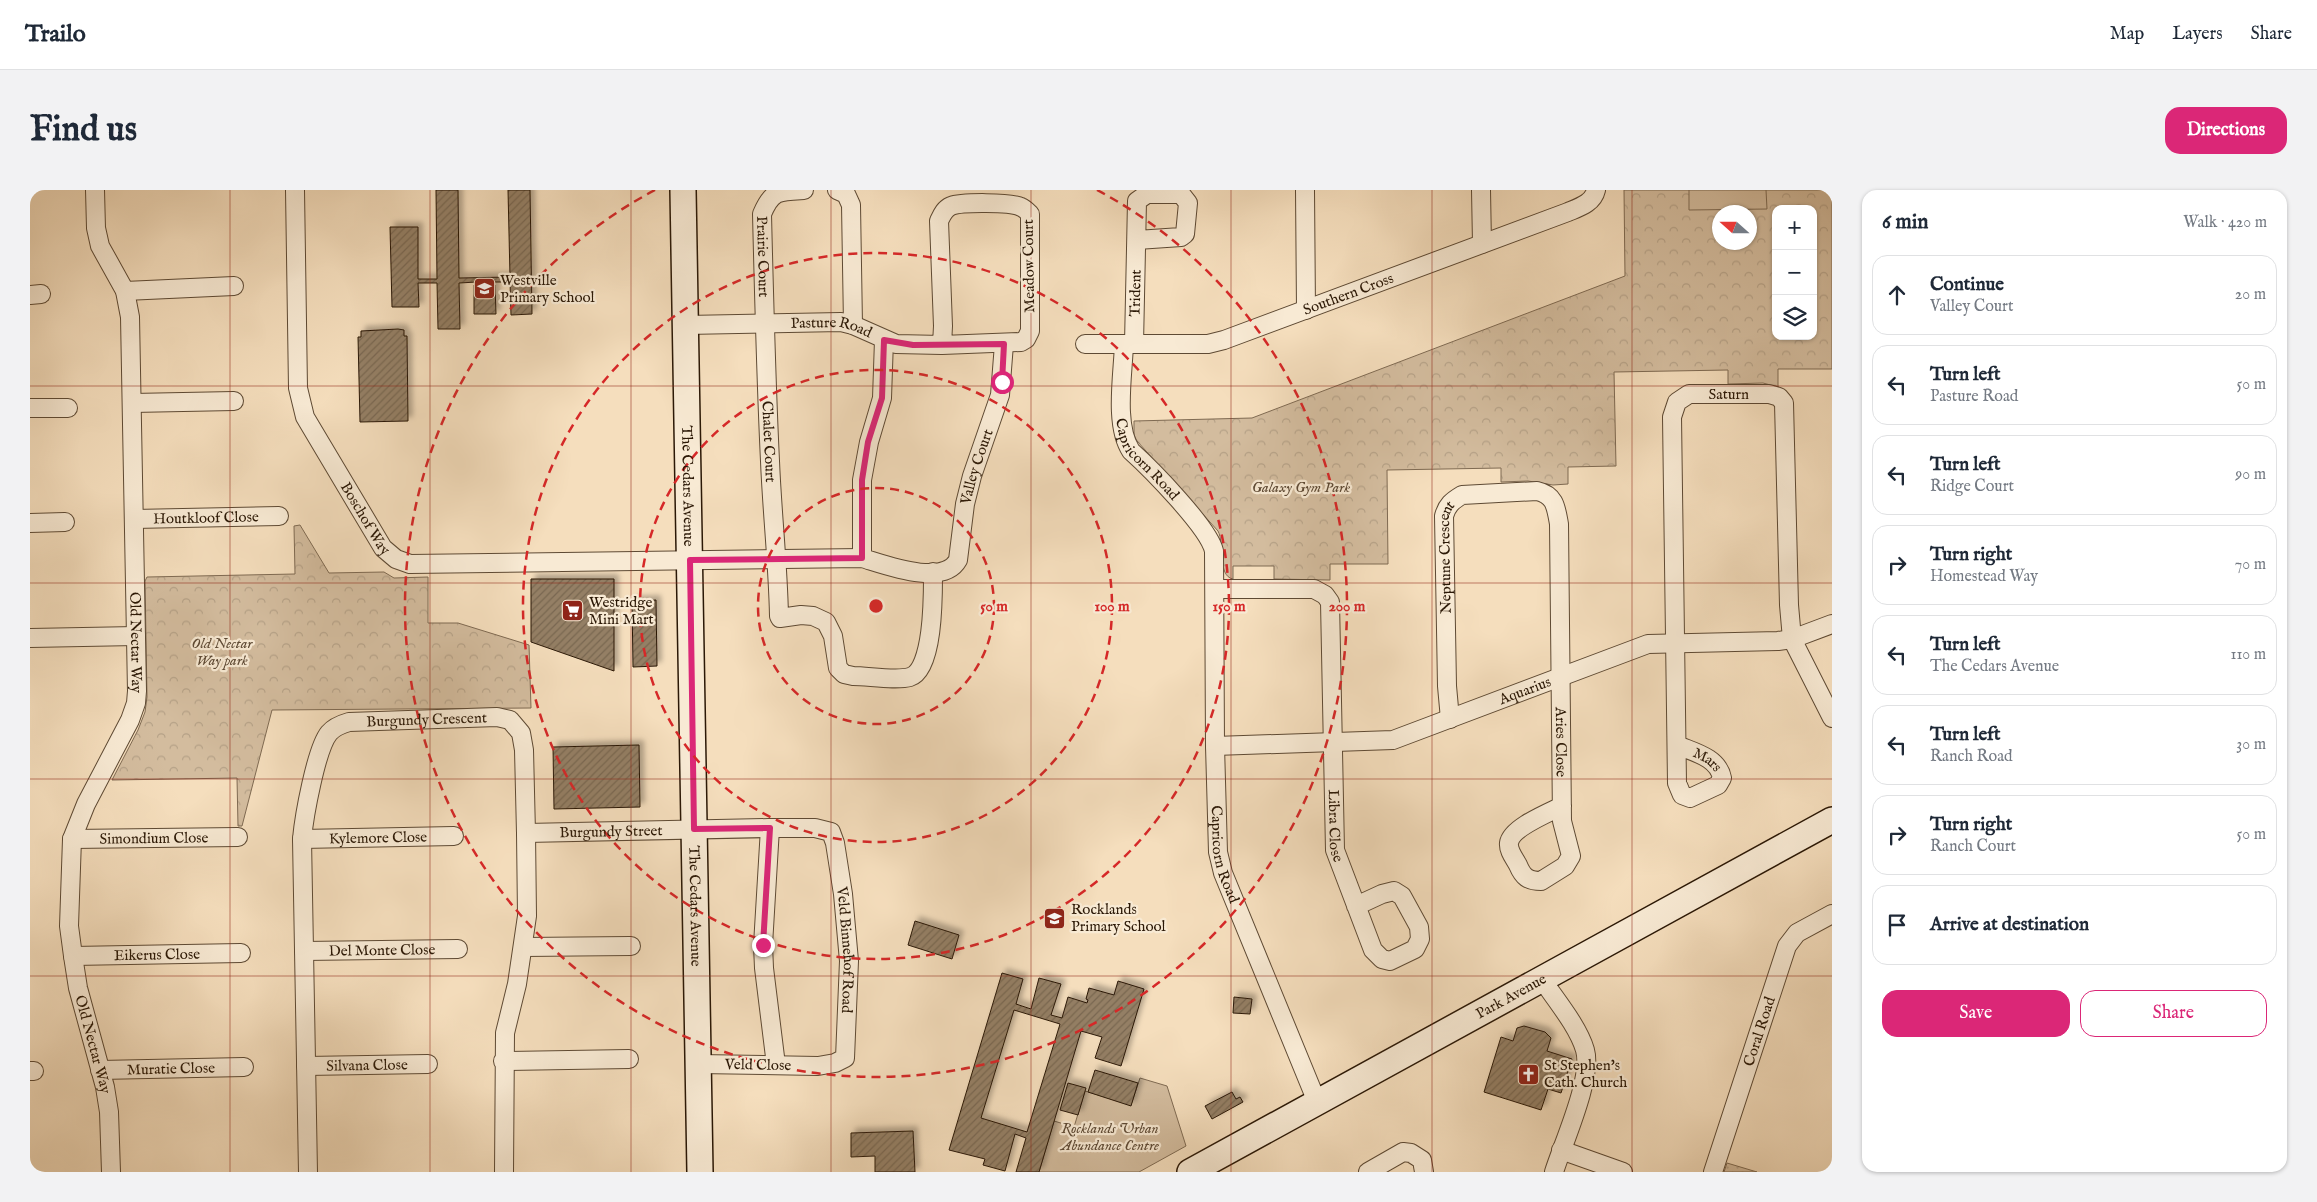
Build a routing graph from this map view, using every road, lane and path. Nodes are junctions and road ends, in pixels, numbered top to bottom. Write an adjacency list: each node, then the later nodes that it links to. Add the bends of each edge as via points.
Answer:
1 (95, 190): 12 (street, Old Nectar Way, via 100,246)
2 (295, 190): 32 (street, Boschof Way, via 300,402 309,424 383,548 396,559 419,565)
3 (684, 190): 15 (street, The Cedars Avenue)
4 (804, 190): 14 (street, Prairie Court, via 783,191 768,199 762,214)
5 (837, 190): 16 (street, via 846,194 851,204)
6 (1305, 190): 13 (street)
7 (1481, 190): 10 (street)
8 (1596, 190): 10 (street, Southern Cross, via 1595,196 1582,206)
9 (1137, 240): 20 (street, Trident)
10 (1482, 244): 13 (street, Southern Cross)
11 (234, 286): 12 (street)
12 (125, 291): 23 (street, Old Nectar Way, via 130,317)
13 (1306, 310): 20 (street, Southern Cross, via 1217,342)
14 (765, 324): 15 (street, Pasture Road); 16 (street, Pasture Road, via 841,322); 31 (street, Chalet Court, via 772,507)
15 (686, 325): 32 (street, The Cedars Avenue)
16 (852, 325): 17 (street, Pasture Road)
17 (884, 340): 21 (street, Pasture Road); 30 (street, via 882,398 868,442 862,480)
18 (1004, 344): 21 (street, Pasture Road); 21 (street, Meadow Court, via 1021,342 1030,331 1030,214 1012,204 958,204 943,212 939,221); 33 (street, Valley Court, via 1000,395 972,476 958,560 948,571)
19 (1085, 344): 20 (street, Southern Cross)
20 (1128, 344): 34 (street, Capricorn Road, via 1122,417 1125,442 1208,535 1214,551)
21 (942, 345)
22 (234, 400): 23 (street)
23 (132, 403): 27 (street, Old Nectar Way)
24 (30, 408): 25 (street)
25 (68, 408)
26 (279, 516): 27 (street, Houtkloof Close)
27 (134, 519): 36 (street, Old Nectar Way)
28 (65, 522): 29 (street)
29 (30, 523)
30 (862, 558): 31 (street, Boschof Way); 33 (street, Boschof Way, via 902,570)
31 (778, 559): 32 (street, Boschof Way); 33 (street, Chalet Court, via 780,618 801,614 826,622 834,636 838,668 853,676 909,677 918,673 923,665 932,625)
32 (690, 560): 50 (street, The Cedars Avenue)
33 (933, 572)
34 (1215, 589): 43 (street, via 1314,588 1325,595 1331,610); 45 (street, Capricorn Road)
35 (1832, 624): 38 (street, Aquarius)
36 (136, 636): 37 (street); 55 (street, Old Nectar Way, via 134,711 86,804)
37 (30, 638)
38 (1792, 639): 39 (street, Aquarius); 39 (street, Saturn, via 1784,403 1772,394 1689,394 1676,402 1672,417); 42 (street)
39 (1674, 643): 40 (street, Aquarius, via 1648,644); 44 (street, Mars)
40 (1560, 678): 41 (street, Aquarius); 41 (street, Neptune Crescent, via 1559,524 1556,505 1546,493 1537,491 1462,495 1446,508 1444,516); 46 (street, Aries Close)
41 (1450, 718): 43 (street, Aquarius, via 1393,740)
42 (1832, 718)
43 (1333, 742): 45 (street, Aquarius); 56 (street, Libra Close, via 1336,850)
44 (1676, 745)
45 (1215, 746): 74 (street, Capricorn Road, via 1218,852 1223,873)
46 (1562, 806)
47 (1832, 820): 64 (street, Park Avenue)
48 (770, 828): 49 (street, Burgundy Street); 50 (street, Burgundy Street); 69 (street, via 763,961)
49 (815, 828): 71 (street, Veld Binnehof Road, via 832,832 835,843 849,961 846,1055 843,1060)
50 (694, 829): 51 (street, Burgundy Street); 68 (street, The Cedars Avenue)
51 (526, 832): 54 (street, Burgundy Crescent, via 521,733 510,720 497,716 361,721 339,726 330,732 324,743 306,805); 59 (street, Burgundy Crescent, via 527,916)
52 (454, 836): 54 (street, Kylemore Close)
53 (238, 837): 55 (street, Simondium Close)
54 (302, 839): 61 (street, Burgundy Crescent)
55 (72, 840): 63 (street, Old Nectar Way, via 69,926)
56 (1356, 906)
57 (1832, 914): 85 (street, Coral Road, via 1797,933 1787,946)
58 (631, 946): 59 (street)
59 (523, 947): 66 (street, Burgundy Crescent, via 504,1033)
60 (458, 949): 61 (street, Del Monte Close)
61 (304, 951): 70 (street, Burgundy Crescent)
62 (241, 953): 63 (street, Eikerus Close)
63 (72, 956): 73 (street, Old Nectar Way)
64 (1541, 978): 74 (street, Park Avenue); 75 (street, via 1579,1037 1587,1057 1584,1082)
65 (629, 1059): 66 (street)
66 (503, 1061): 78 (street, Burgundy Crescent)
67 (428, 1064): 70 (street, Silvana Close)
68 (698, 1064): 69 (street, Veld Close); 79 (street, The Cedars Avenue)
69 (776, 1065): 71 (street, Veld Close)
70 (306, 1066): 77 (street, Burgundy Crescent)
71 (818, 1066)
72 (244, 1067): 73 (street, Muratie Close)
73 (100, 1070): 76 (street, Old Nectar Way, via 109,1112)
74 (1317, 1102): 80 (street, Park Avenue)
75 (1561, 1150): 83 (street); 84 (street)
76 (111, 1172)
77 (308, 1172)
78 (504, 1172)
79 (700, 1172)
80 (1190, 1172)
81 (1368, 1172): 82 (street, via 1403,1152 1422,1160)
82 (1424, 1172)
83 (1554, 1172)
84 (1623, 1172)
85 (1713, 1172)

